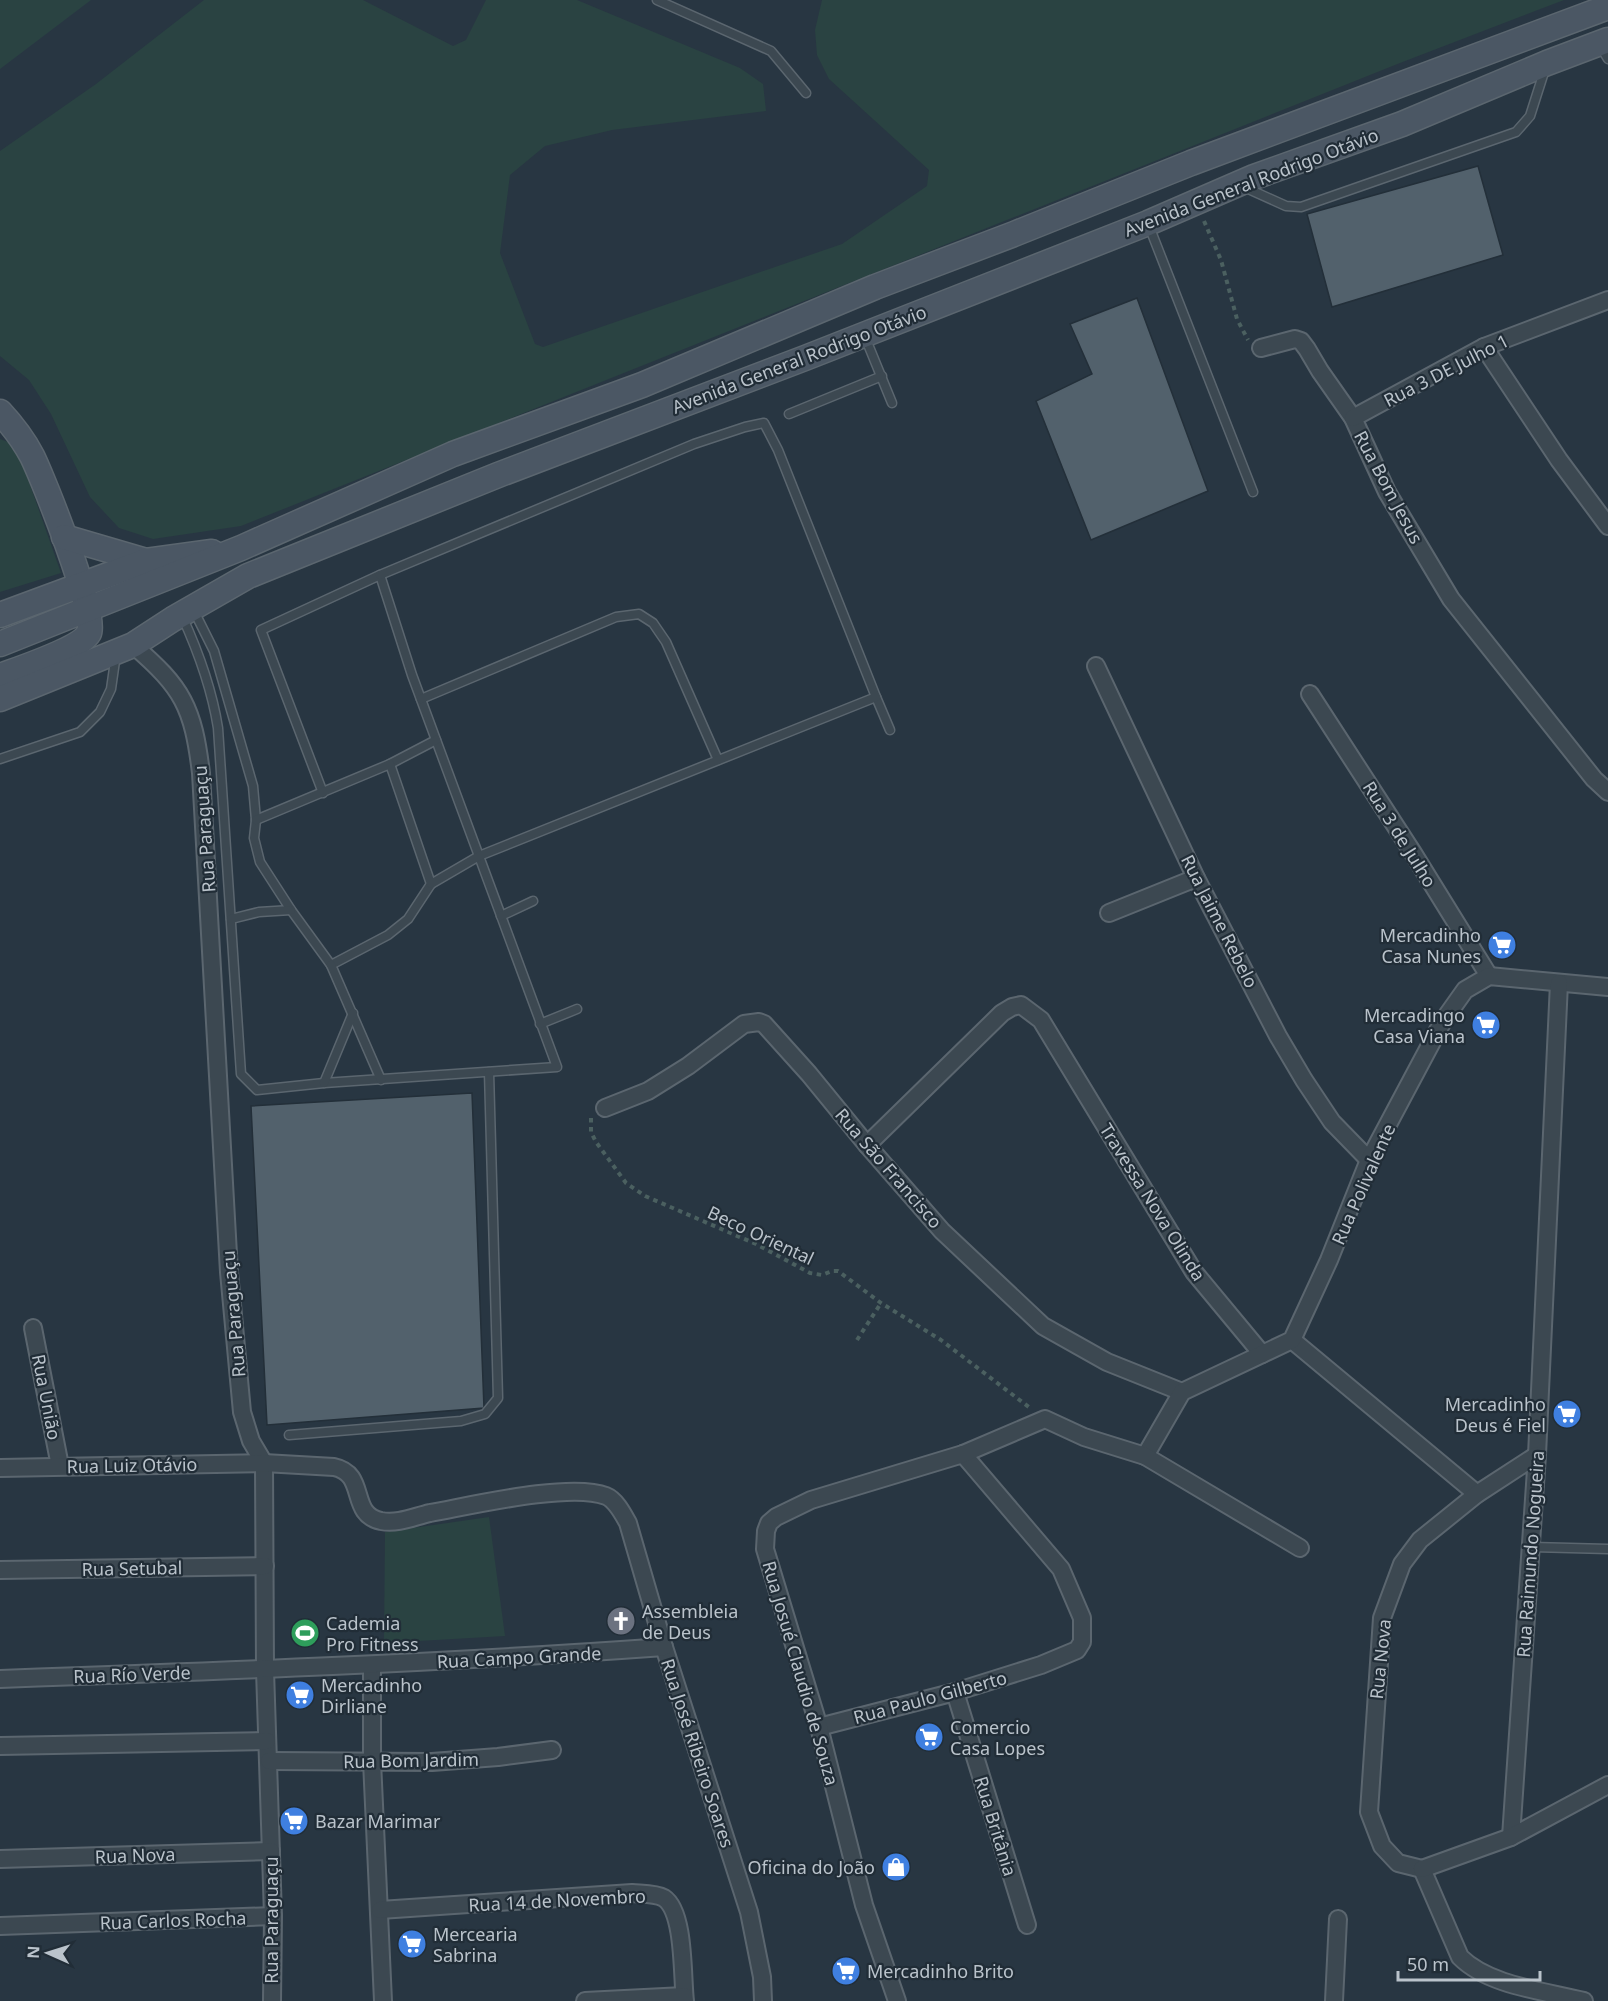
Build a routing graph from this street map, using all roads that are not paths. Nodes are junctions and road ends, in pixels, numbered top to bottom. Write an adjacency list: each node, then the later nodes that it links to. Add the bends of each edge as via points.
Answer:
1 (657, 0): 5 (lane, via 771,51)
2 (1608, 7): 20 (main road, Avenida General Rodrigo Otávio, via 1191,163 875,287 642,385 453,454)
3 (1605, 48): 4 (main road, Avenida General Rodrigo Otávio)
4 (1546, 63): 6 (main road, Avenida General Rodrigo Otávio, via 1402,124); 6 (lane, via 1530,116 1516,132 1301,207 1286,206)
5 (806, 93)
6 (1238, 184): 7 (main road, Avenida General Rodrigo Otávio)
7 (1148, 223): 9 (main road, Avenida General Rodrigo Otávio); 17 (lane)
8 (1608, 300): 10 (street, Rua 3 DE Julho 1)
9 (863, 333): 12 (lane); 25 (main road, Avenida General Rodrigo Otávio, via 259,572)
10 (1484, 347): 16 (street, Rua 3 DE Julho 1); 18 (street)
11 (1261, 348): 16 (street, Rua Bom Jesus, via 1300,341)
12 (882, 376): 13 (lane); 14 (lane)
13 (892, 403)
14 (789, 414)
15 (2, 417): 19 (main road, via 18,432 33,458)
16 (1353, 418): 40 (street, Rua Bom Jesus, via 1386,492 1451,599)
17 (1253, 492)
18 (1608, 526)
19 (64, 537): 21 (main road); 23 (main road)
20 (241, 548): 21 (main road, Avenida General Rodrigo Otávio); 24 (main road, Avenida General Rodrigo Otávio)
21 (146, 561): 23 (main road, Avenida General Rodrigo Otávio)
22 (380, 575): 32 (lane, via 694,444 764,423); 34 (lane); 41 (lane, via 261,630)
23 (82, 585): 24 (main road); 26 (main road, Avenida General Rodrigo Otávio)
24 (88, 609): 27 (main road, Avenida General Rodrigo Otávio); 30 (main road, via 90,632 82,640)
25 (187, 611): 28 (main road, Avenida General Rodrigo Otávio); 42 (lane, via 214,651 253,786); 50 (lane, via 216,713)
26 (0, 615)
27 (0, 644)
28 (124, 649): 33 (main road, Avenida General Rodrigo Otávio); 37 (lane, via 100,712 80,732); 72 (street, Rua Paraguaçu, via 176,686 197,739 231,1295 242,1412 251,1441)
29 (1096, 666): 44 (street, Rua Jaime Rebelo)
30 (0, 676)
31 (1310, 694): 52 (street, Rua 3 de Julho)
32 (876, 698): 35 (lane); 38 (lane)
33 (0, 699)
34 (421, 699): 36 (lane); 38 (lane, via 616,617 639,614 653,623 666,642)
35 (890, 730)
36 (436, 740): 39 (lane); 43 (lane)
37 (0, 759)
38 (718, 760): 43 (lane)
39 (390, 764): 41 (lane); 45 (lane)
40 (1608, 792)
41 (323, 793): 42 (lane)
42 (256, 819): 47 (lane, via 254,838 260,862)
43 (478, 856): 45 (lane); 49 (lane)
44 (1196, 878): 48 (street); 63 (street, Rua Jaime Rebelo, via 1304,1080 1332,1122)
45 (431, 884): 51 (lane, via 408,919 388,935)
46 (533, 901): 49 (lane)
47 (291, 910): 50 (lane); 51 (lane)
48 (1109, 913)
49 (501, 916): 57 (lane)
50 (231, 919): 60 (lane, via 241,1074 257,1090)
51 (330, 965): 56 (lane)
52 (1489, 976): 53 (street); 63 (street, Rua Polivalente, via 1465,990 1443,1021)
53 (1559, 983): 54 (street); 70 (street, Rua Raimundo Nogueira)
54 (1608, 987)
55 (577, 1009): 57 (lane)
56 (353, 1013): 59 (lane); 60 (lane)
57 (540, 1024): 58 (lane, via 556,1067)
58 (489, 1072): 59 (lane); 68 (lane, via 498,1398 485,1414 461,1421)
59 (381, 1080): 60 (lane)
60 (324, 1083)
61 (604, 1108): 62 (street, Rua São Francisco, via 648,1091 744,1024 759,1022 809,1074)
62 (867, 1145): 66 (street, Travessa Nova Olinda, via 1002,1013 1021,1005 1041,1020 1194,1272); 67 (street, Rua São Francisco, via 942,1231 1043,1326 1107,1362)
63 (1369, 1161): 65 (street, Rua Polivalente)
64 (33, 1328): 73 (street, Rua União)
65 (1292, 1340): 66 (street); 75 (street)
66 (1262, 1354): 67 (street)
67 (1182, 1392): 71 (street)
68 (289, 1435)
69 (963, 1454): 71 (street, Rua Josué Claudio de Souza, via 1045,1419 1084,1437); 85 (street, Rua Paulo Gilberto, via 1061,1569 1082,1618 1082,1642 1077,1650 1041,1665); 86 (street, Rua Josué Claudio de Souza, via 811,1500 776,1516 770,1523 765,1550)
70 (1537, 1455): 75 (street, Rua Nova); 76 (street, Rua Raimundo Nogueira)
71 (1145, 1456): 77 (street)
72 (264, 1463): 73 (street, Rua Luiz Otávio); 79 (street, Rua Paraguaçu); 81 (street, Rua José Ribeiro Soares, via 343,1469 354,1480 363,1510 371,1518 390,1522 553,1492 607,1496 628,1523)
73 (60, 1466): 74 (street, Rua Luiz Otávio)
74 (0, 1468)
75 (1477, 1494): 96 (street, Rua Nova, via 1420,1539 1402,1564 1382,1618 1369,1812 1382,1846 1398,1863)
76 (1532, 1547): 78 (lane); 93 (street, Rua Raimundo Nogueira)
77 (1300, 1548)
78 (1608, 1549)
79 (265, 1566): 80 (street, Rua Setubal); 83 (street, Rua Paraguaçu)
80 (0, 1570)
81 (664, 1647): 82 (street, Rua Campo Grande); 106 (street, Rua José Ribeiro Soares, via 749,1912)
82 (372, 1665): 83 (street, Rua Campo Grande); 91 (street)
83 (265, 1670): 84 (street, Rua Río Verde); 87 (street, Rua Paraguaçu)
84 (0, 1679)
85 (955, 1692): 86 (street, Rua Paulo Gilberto); 100 (street, Rua Britânia)
86 (819, 1727): 107 (street, Rua Josué Claudio de Souza, via 864,1905)
87 (267, 1741): 88 (street); 90 (street, Rua Paraguaçu)
88 (0, 1746)
89 (552, 1750): 91 (street, Rua Bom Jardim, via 432,1762)
90 (268, 1761): 91 (street, Rua Bom Jardim); 94 (street, Rua Paraguaçu)
91 (372, 1761): 97 (street)
92 (1608, 1785): 93 (street)
93 (1511, 1837): 96 (street)
94 (271, 1851): 95 (street, Rua Nova); 98 (street, Rua Paraguaçu)
95 (0, 1859)
96 (1422, 1869): 109 (street, via 1460,1957 1471,1968 1505,1982)
97 (380, 1910): 102 (street, Rua 14 de Novembro, via 632,1893 654,1895 671,1906 678,1923); 104 (street)
98 (273, 1916): 101 (street, Rua Carlos Rocha); 103 (street, Rua Paraguaçu)
99 (1338, 1918): 108 (street)
100 (1027, 1924)
101 (0, 1926)
102 (685, 1999): 105 (street)
103 (272, 2001)
104 (382, 2001)
105 (585, 2001)
106 (763, 2001)
107 (897, 2001)
108 (1334, 2001)
109 (1584, 2001)

